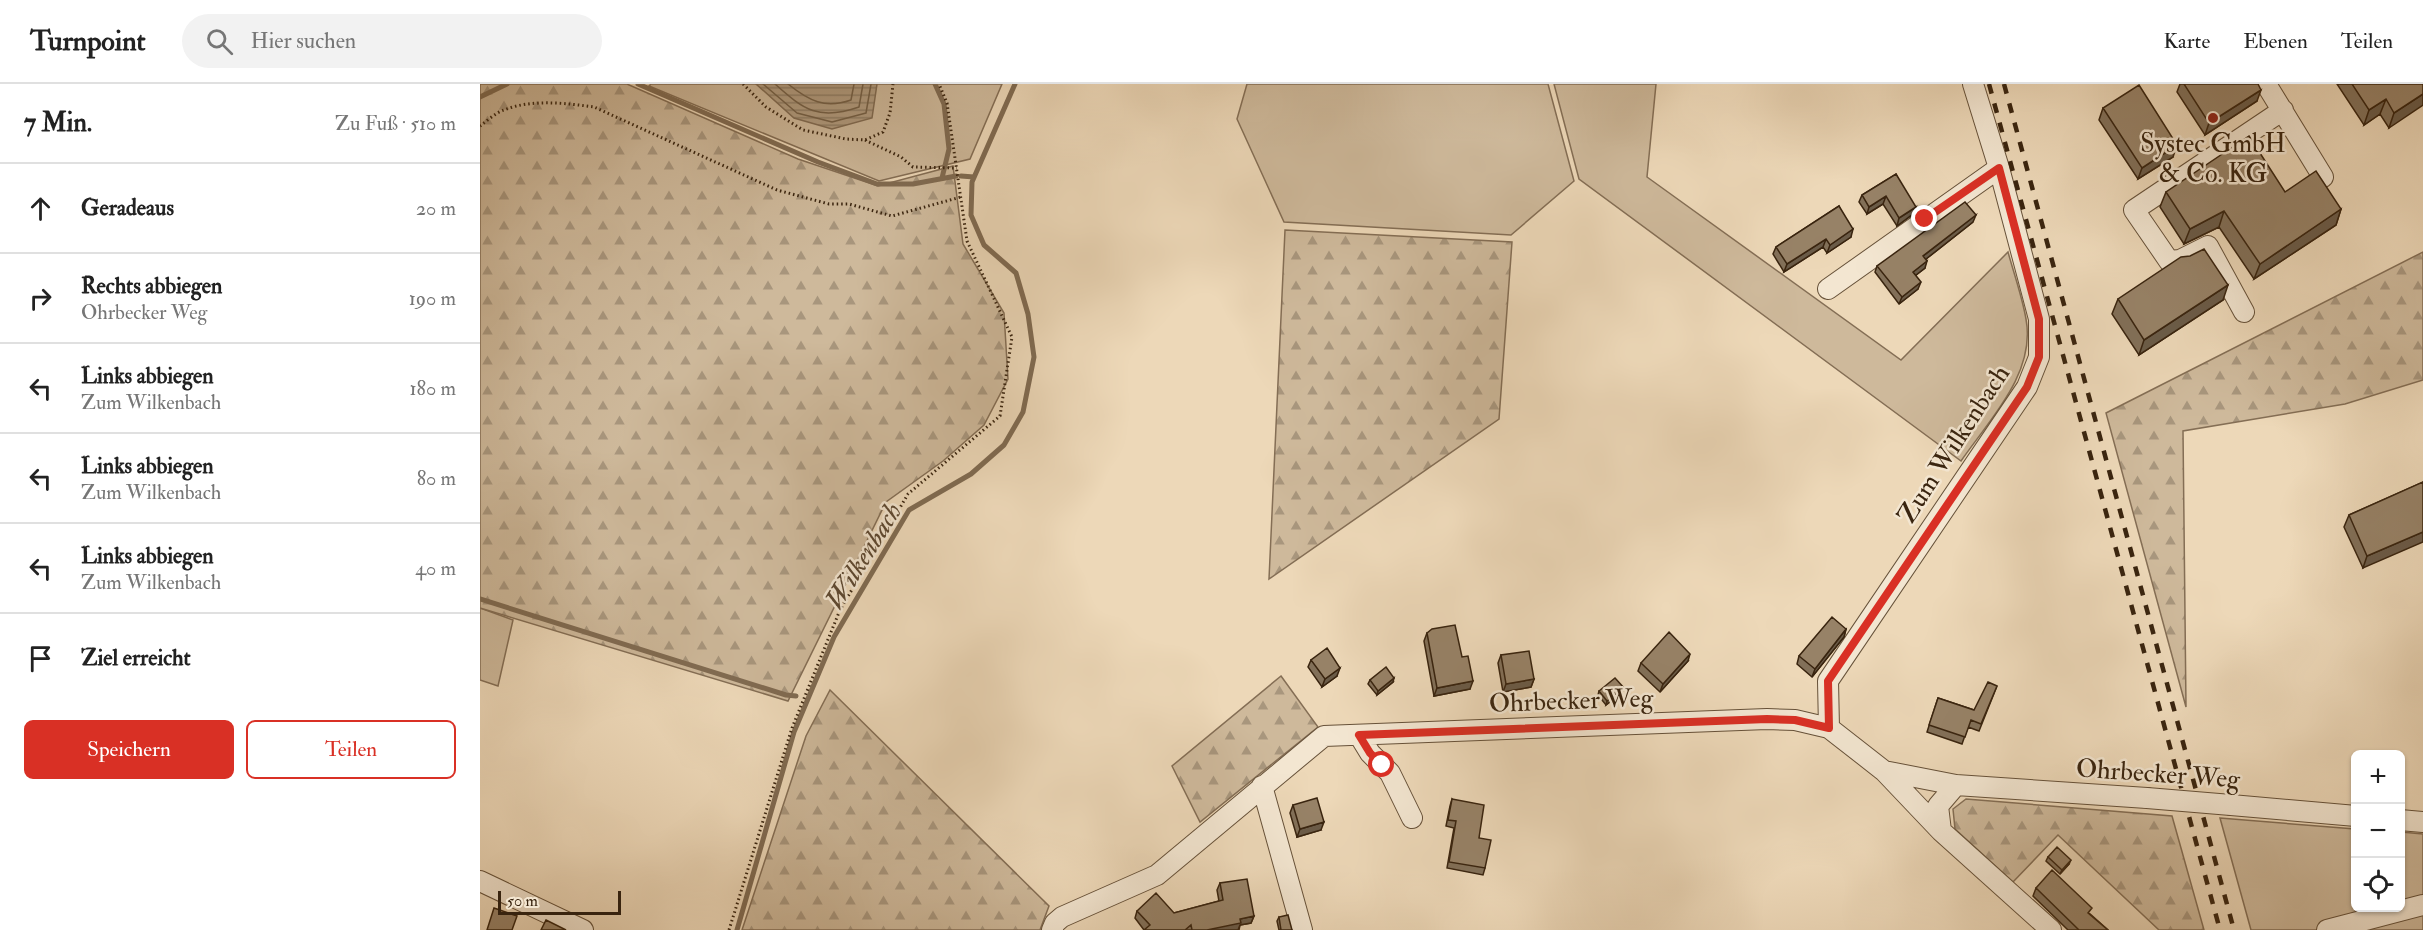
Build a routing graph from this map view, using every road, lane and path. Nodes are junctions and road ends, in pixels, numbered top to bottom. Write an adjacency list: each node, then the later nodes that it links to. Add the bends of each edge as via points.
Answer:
1 (743, 84): 8 (path, via 766,107 803,130)
2 (893, 84): 8 (path, via 883,132)
3 (939, 84): 9 (path, via 947,102)
4 (1973, 84): 10 (street, Zum Wilkenbach)
5 (2266, 84): 6 (street)
6 (2283, 110): 11 (street); 14 (street, via 2134,210 2169,261 2180,260 2208,246)
7 (480, 126): 12 (path, via 502,110 525,105 575,104 594,107 777,190 829,204 849,204 892,216)
8 (865, 140): 9 (path, via 913,167)
9 (957, 168): 12 (path)
10 (1999, 168): 13 (street); 15 (street, Zum Wilkenbach, via 2039,319 2039,357 2027,387 1828,681)
11 (2323, 177)
12 (961, 197): 28 (path, via 967,241 1012,337 1000,416 908,494 840,610 792,728)
13 (1828, 289)
14 (2244, 312)
15 (1829, 728): 16 (street, Ohrbecker Weg, via 1795,720 1767,719); 17 (street, Ohrbecker Weg)
16 (1359, 735): 19 (street, Ohrbecker Weg, via 1324,736); 21 (street, via 1390,773)
17 (1884, 771): 18 (street, Ohrbecker Weg); 24 (street, Ohrbecker Weg)
18 (1956, 785): 20 (street, Ohrbecker Weg, bridge); 24 (street, via 1938,806)
19 (1262, 786): 29 (street, Ohrbecker Weg, via 1157,875 1062,917); 30 (street)
20 (2351, 816)
21 (1412, 818)
22 (2405, 820): 23 (street)
23 (2423, 822)
24 (1941, 831): 31 (street, Ohrbecker Weg)
25 (480, 881): 27 (street)
26 (2423, 905): 32 (street)
27 (583, 930)
28 (729, 930)
29 (1052, 930)
30 (1302, 930)
31 (2051, 930)
32 (2327, 930)

